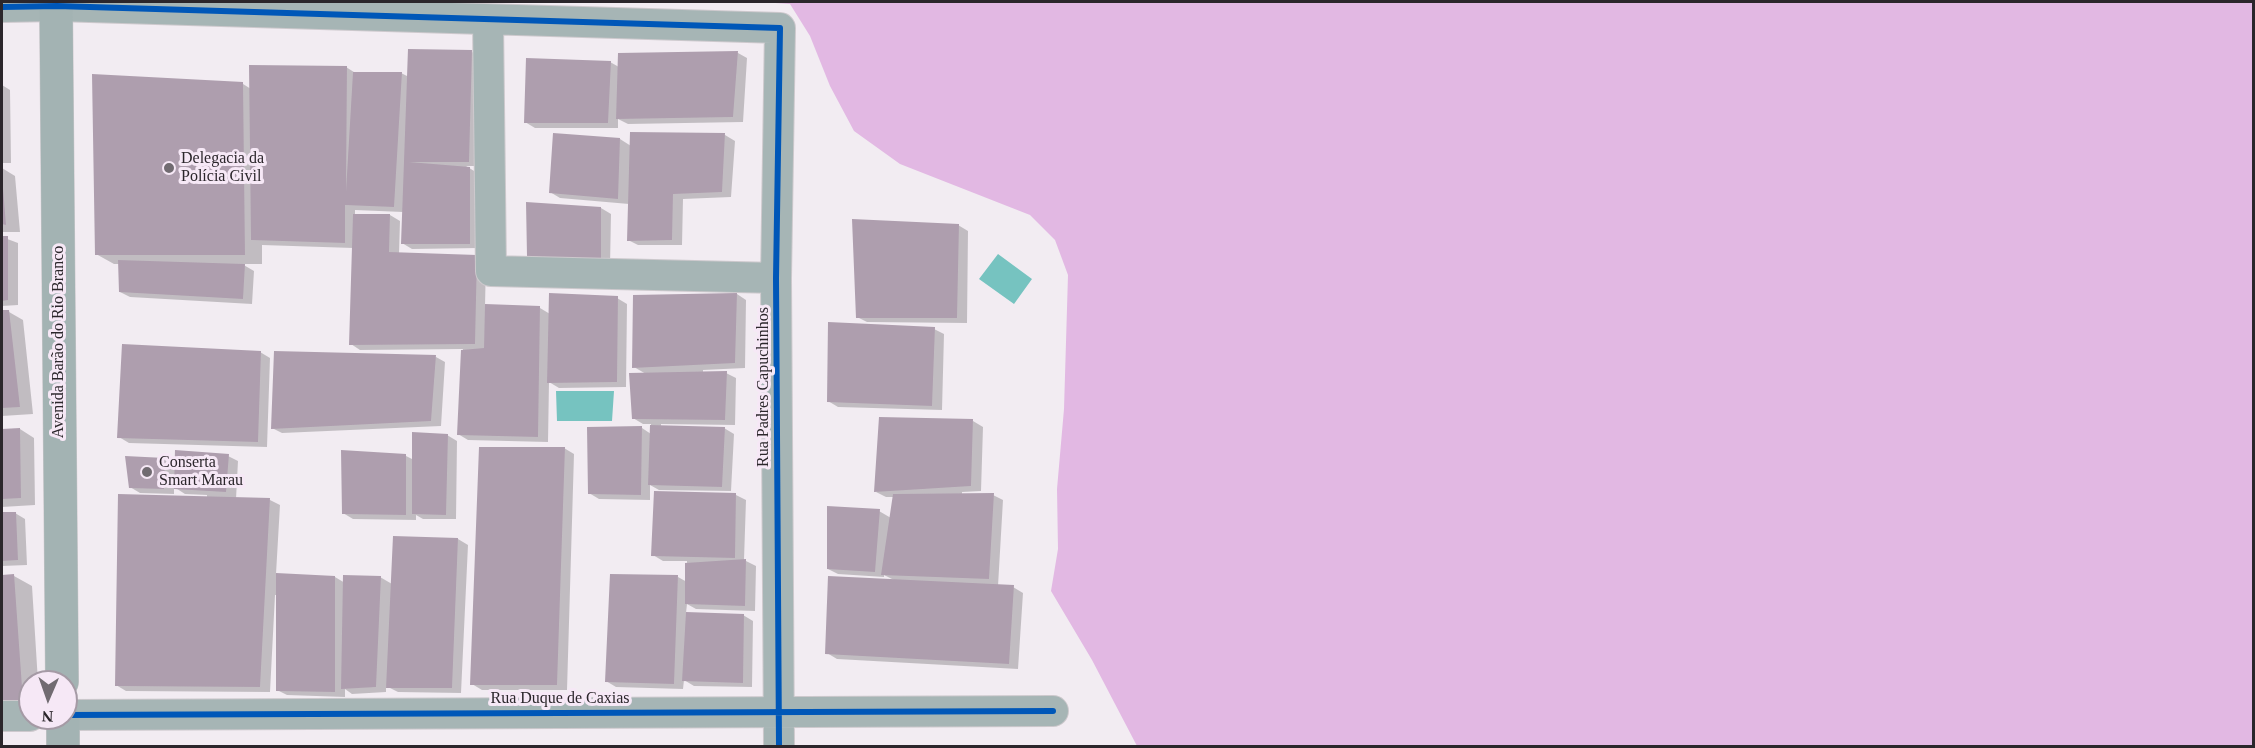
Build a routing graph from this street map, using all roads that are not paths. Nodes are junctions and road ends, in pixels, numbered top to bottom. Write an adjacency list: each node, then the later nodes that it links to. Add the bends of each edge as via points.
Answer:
1 (57, 4): 2 (street); 3 (street); 5 (main road, Avenida Barão do Rio Branco)
2 (2, 7)
3 (488, 21): 4 (street, via 490,271); 4 (street, Rua Padres Capuchinhos, via 780,28)
4 (776, 278): 6 (street, Rua Padres Capuchinhos)
5 (62, 670)
6 (779, 711): 7 (street, Rua Duque de Caxias); 8 (street, Rua Duque de Caxias); 13 (street, Rua Padres Capuchinhos)
7 (1053, 711)
8 (78, 715)
9 (2, 716): 10 (street)
10 (18, 716)
11 (63, 730): 12 (main road)
12 (63, 747)
13 (779, 747)

